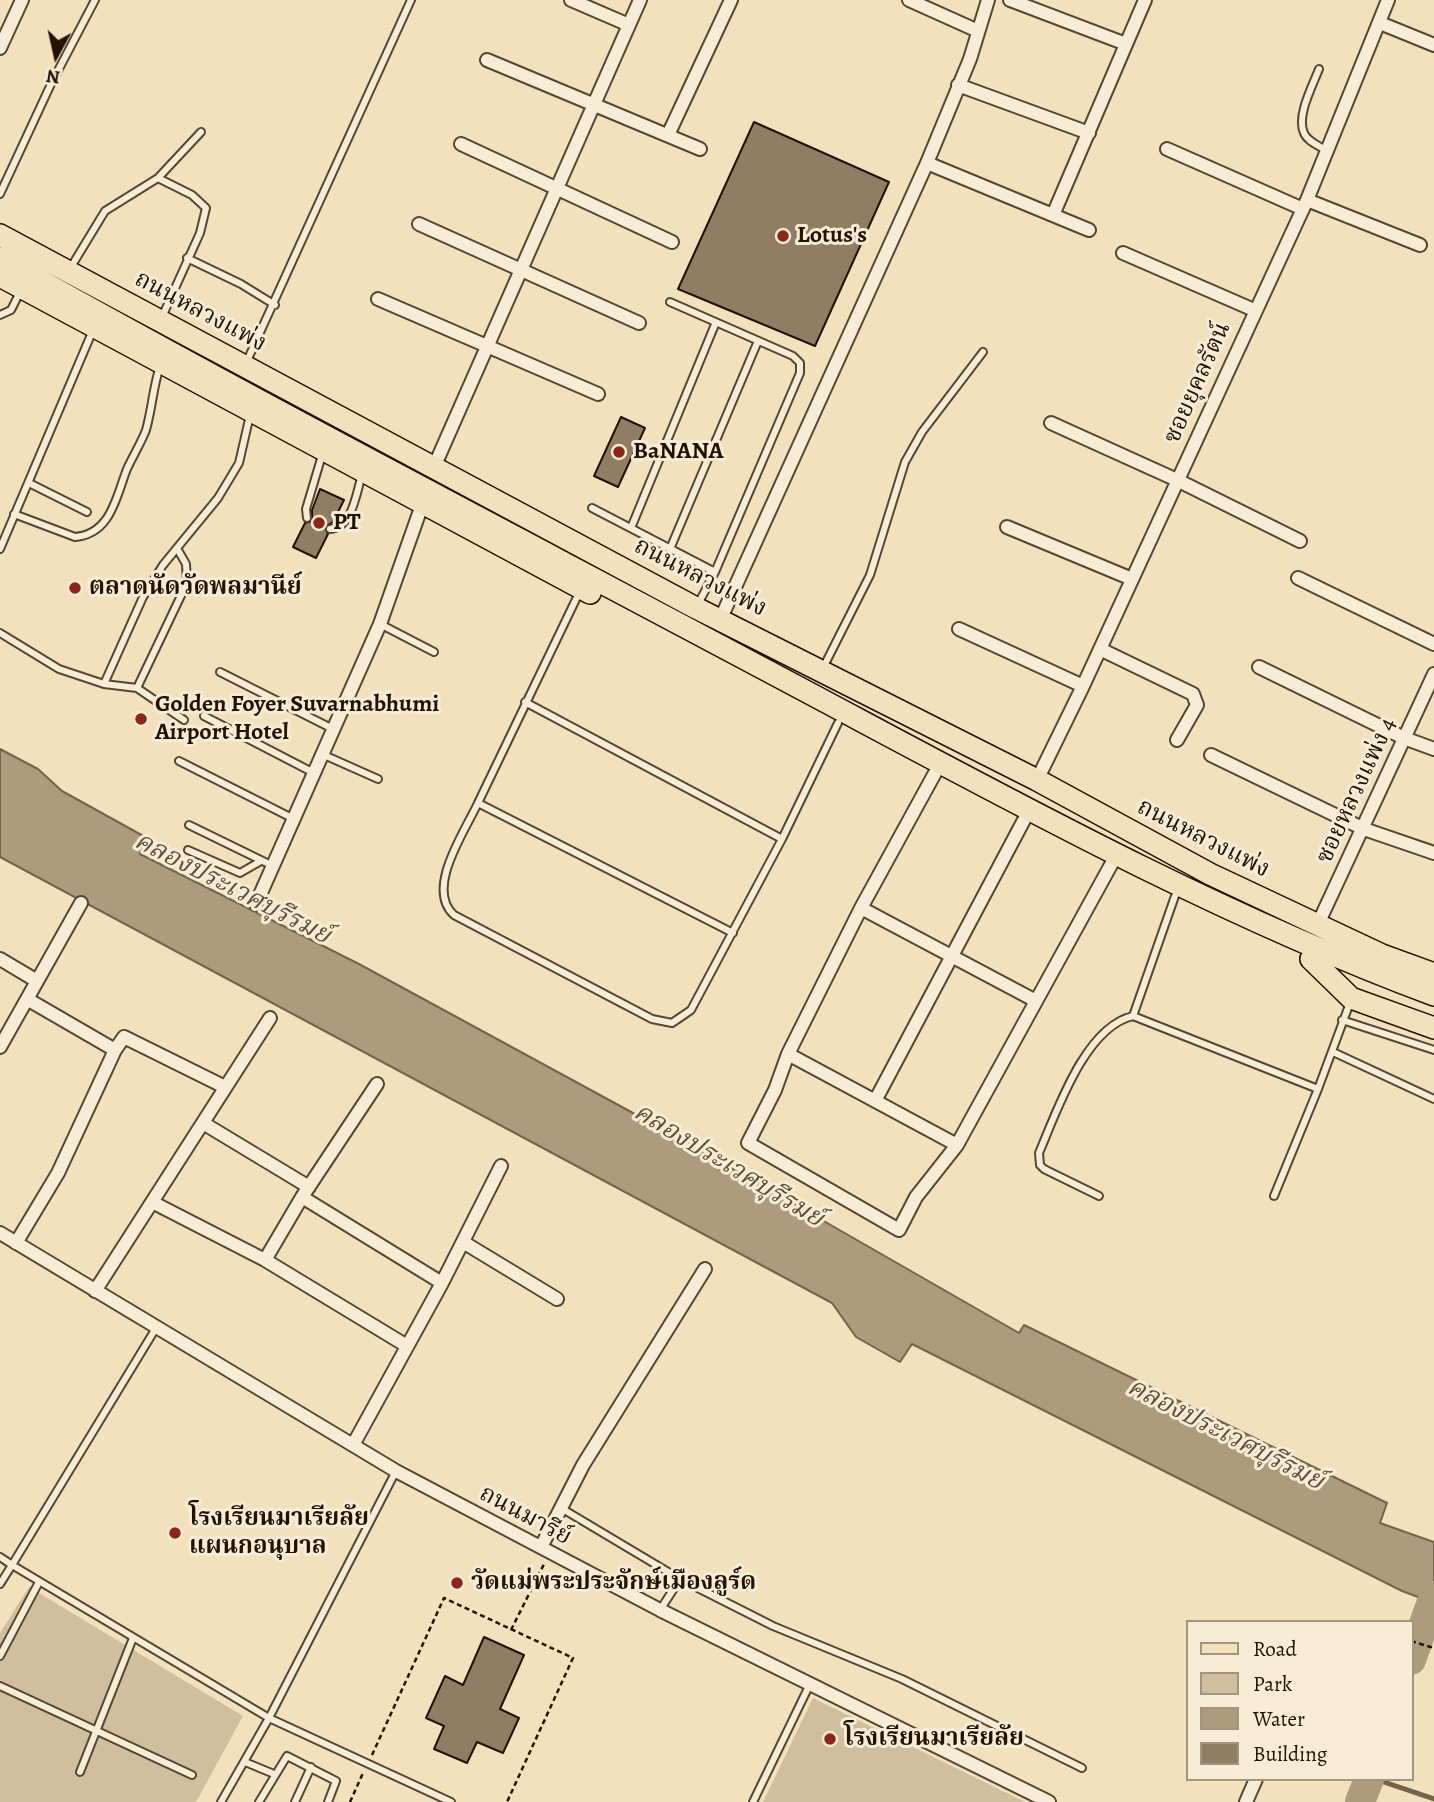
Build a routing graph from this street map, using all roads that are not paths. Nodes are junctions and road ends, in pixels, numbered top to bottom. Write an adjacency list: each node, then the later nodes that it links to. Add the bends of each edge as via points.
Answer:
1 (22, 0): 17 (street)
2 (95, 0): 32 (lane)
3 (411, 0): 50 (lane)
4 (571, 0): 13 (street)
5 (639, 0): 13 (street)
6 (731, 0): 24 (street)
7 (909, 0): 14 (street)
8 (988, 0): 14 (street)
9 (1010, 0): 15 (street)
10 (1145, 0): 15 (street)
11 (1388, 0): 12 (street, ซอยยุคลรัตน์)
12 (1380, 23): 16 (street); 28 (street, ซอยยุคลรัตน์)
13 (629, 25): 21 (street)
14 (978, 31): 20 (street)
15 (1126, 44): 23 (street)
16 (1434, 45)
17 (0, 48)
18 (487, 60): 21 (street)
19 (1319, 69): 28 (lane, via 1302,121 1309,140)
20 (958, 85): 23 (street); 29 (street)
21 (594, 104): 24 (street); 31 (street)
22 (201, 132): 30 (lane)
23 (1088, 132): 34 (street)
24 (668, 135): 26 (street)
25 (461, 144): 31 (street)
26 (700, 149)
27 (1167, 149): 33 (street)
28 (1325, 150): 33 (street, ซอยยุคลรัตน์)
29 (928, 163): 34 (street); 87 (street)
30 (158, 178): 42 (lane, via 192,195 206,208); 44 (lane, via 105,211)
31 (556, 190): 38 (street); 43 (street)
32 (0, 194)
33 (1305, 205): 39 (street); 51 (street, ซอยยุคลรัตน์)
34 (1053, 215): 36 (street)
35 (419, 224): 43 (street)
36 (1089, 230)
37 (0, 235): 44 (main road, ถนนหลวงแพ่ง)
38 (672, 242)
39 (1420, 245)
40 (1123, 253): 51 (street)
41 (0, 258): 139 (main road, via 163,350 1115,855)
42 (187, 258): 50 (lane); 53 (lane)
43 (522, 270): 55 (street); 58 (street)
44 (69, 272): 46 (main road, ถนนหลวงแพ่ง)
45 (0, 276): 47 (main road)
46 (89, 283): 53 (main road, ถนนหลวงแพ่ง); 138 (main road, via 152,331 515,526 804,670 1271,915)
47 (22, 288): 52 (lane, via 11,310); 56 (main road)
48 (378, 299): 58 (street)
49 (670, 302): 54 (lane)
50 (275, 305): 61 (lane)
51 (1254, 310): 68 (street, ซอยยุคลรัตน์)
52 (0, 315)
53 (160, 320): 61 (main road, ถนนหลวงแพ่ง)
54 (716, 322): 57 (lane); 76 (lane)
55 (639, 323)
56 (94, 329): 60 (main road); 69 (lane)
57 (758, 341): 80 (lane); 82 (lane, via 793,356 800,363 800,373)
58 (488, 346): 62 (street); 66 (street)
59 (983, 352): 95 (lane, via 905,462 870,575)
60 (160, 365): 63 (main road); 73 (lane, via 146,430 103,525 75,537)
61 (244, 367): 66 (main road, ถนนหลวงแพ่ง)
62 (598, 394)
63 (251, 413): 65 (main road); 81 (lane, via 239,463)
64 (1051, 423): 68 (street)
65 (323, 452): 67 (main road); 74 (lane)
66 (434, 467): 86 (main road, ถนนหลวงแพ่ง)
67 (363, 473): 70 (main road); 77 (lane, via 346,521)
68 (1177, 480): 78 (street); 84 (street, ซอยยุคลรัตน์)
69 (29, 483): 72 (lane); 73 (lane)
70 (422, 505): 85 (main road); 88 (street)
71 (592, 508): 76 (lane)
72 (87, 512)
73 (14, 514): 79 (lane)
74 (307, 518)
75 (1007, 527): 84 (street)
76 (631, 528): 80 (lane)
77 (330, 529)
78 (1300, 541)
79 (0, 549)
80 (670, 549): 82 (lane)
81 (178, 550): 98 (lane, via 143,597); 100 (lane, via 186,564 187,583)
82 (715, 572): 86 (lane)
83 (1298, 578): 91 (street)
84 (1132, 579): 92 (street, ซอยยุคลรัตน์)
85 (581, 588): 101 (lane); 104 (main road)
86 (696, 607): 87 (main road, ถนนหลวงแพ่ง)
87 (721, 618): 95 (main road, ถนนหลวงแพ่ง)
88 (380, 624): 93 (lane); 105 (street)
89 (959, 629): 99 (street)
90 (0, 633): 98 (lane, via 59,668)
91 (1434, 644)
92 (1100, 649): 99 (street, ซอยยุคลรัตน์); 107 (street, via 1193,694 1197,705)
93 (434, 652)
94 (1259, 667): 106 (street)
95 (822, 669): 115 (main road, ถนนหลวงแพ่ง)
96 (220, 671): 105 (lane)
97 (1433, 676): 106 (street, ซอยหลวงแพ่ง 4)
98 (104, 684): 100 (lane)
99 (1083, 686): 115 (street, ซอยยุคลรัตน์)
100 (137, 688): 103 (lane)
101 (525, 702): 116 (lane); 121 (lane)
102 (204, 716): 113 (lane)
103 (184, 719)
104 (838, 723): 112 (main road); 121 (lane)
105 (335, 729): 109 (street)
106 (1404, 738): 108 (street); 120 (street, ซอยหลวงแพ่ง 4)
107 (1177, 740)
108 (1434, 749)
109 (324, 755): 113 (street); 114 (lane)
110 (1211, 755): 120 (street)
111 (179, 761): 118 (lane)
112 (935, 772): 117 (main road); 129 (street)
113 (315, 774): 118 (street)
114 (378, 779)
115 (1037, 780): 130 (main road, ถนนหลวงแพ่ง, via 1210,874)
116 (478, 803): 131 (lane); 131 (lane, via 441,886 445,908 652,1019 672,1023 691,1010)
117 (1025, 818): 125 (main road); 132 (street)
118 (294, 819): 124 (street)
119 (189, 825): 124 (lane)
120 (1364, 828): 123 (street); 130 (street, ซอยหลวงแพ่ง 4)
121 (782, 839): 131 (lane)
122 (188, 850): 124 (lane, via 240,873)
123 (1434, 853)
124 (267, 863): 128 (street)
125 (1112, 863): 126 (main road); 142 (street)
126 (1175, 896): 134 (main road); 144 (lane)
127 (82, 903): 137 (street)
128 (256, 904)
129 (861, 908): 132 (street); 152 (street)
130 (1319, 926): 135 (main road, via 1362,934); 136 (main road, ถนนหลวงแพ่ง)
131 (733, 933)
132 (950, 956): 142 (street); 157 (street)
133 (0, 959): 137 (street)
134 (1311, 959): 140 (main road); 143 (main road)
135 (1434, 960)
136 (1434, 974)
137 (37, 981): 141 (street)
138 (1434, 986)
139 (1434, 995)
140 (1351, 998): 146 (lane); 147 (main road)
141 (27, 999): 148 (street); 149 (street)
142 (1036, 1001): 159 (street)
143 (1434, 1005)
144 (1133, 1016): 155 (lane); 162 (lane, via 1110,1025 1089,1049 1039,1153 1044,1169)
145 (270, 1018): 154 (street)
146 (1342, 1020): 150 (lane); 151 (lane)
147 (1434, 1028)
148 (0, 1048)
149 (116, 1049): 154 (street, via 124,1037 130,1037); 167 (street, via 58,1172)
150 (1434, 1049)
151 (1333, 1052): 155 (lane); 156 (lane)
152 (788, 1054): 157 (street); 159 (street, via 748,1143 899,1230 916,1197)
153 (377, 1084): 161 (street)
154 (225, 1087): 158 (street)
155 (1318, 1089): 163 (lane)
156 (1434, 1099)
157 (876, 1101): 159 (street)
158 (203, 1123): 161 (street); 164 (street)
159 (957, 1145)
160 (501, 1166): 166 (street)
161 (305, 1192): 168 (street); 170 (street)
162 (1099, 1196)
163 (1274, 1196)
164 (152, 1202): 168 (street); 171 (street)
165 (0, 1233): 167 (street, ถนนมารีย์)
166 (463, 1242): 170 (street); 172 (street)
167 (16, 1243): 171 (street, ถนนมารีย์)
168 (265, 1260): 174 (street)
169 (705, 1269): 177 (street)
170 (442, 1283): 174 (street)
171 (95, 1291): 173 (street, ถนนมารีย์)
172 (557, 1299)
173 (156, 1328): 175 (street, ถนนมารีย์); 180 (lane)
174 (407, 1346): 175 (street)
175 (353, 1445): 176 (street, ถนนมารีย์)
176 (396, 1471): 178 (street, ถนนมารีย์); 189 (lane)
177 (561, 1508): 178 (street); 181 (lane)
178 (545, 1550): 184 (street, ถนนมารีย์)
179 (0, 1557): 180 (lane)
180 (12, 1565): 182 (lane); 183 (lane)
181 (680, 1579): 184 (lane); 193 (lane, via 773,1626 902,1679)
182 (39, 1581): 185 (lane); 186 (lane)
183 (0, 1584)
184 (660, 1610): 187 (street, ถนนมารีย์)
185 (134, 1638): 189 (lane); 190 (lane)
186 (0, 1656)
187 (810, 1684): 203 (lane); 204 (street, ถนนมารีย์)
188 (0, 1686): 190 (lane)
189 (269, 1718): 191 (lane); 202 (lane)
190 (97, 1731): 194 (lane); 196 (lane)
191 (244, 1762): 195 (lane); 198 (lane)
192 (312, 1766): 195 (lane, via 286,1756); 200 (lane); 201 (lane, via 336,1781)
193 (1082, 1768)
194 (80, 1773)
195 (274, 1774): 199 (lane)
196 (192, 1776)
197 (1255, 1781): 205 (street)
198 (221, 1802)
199 (259, 1802)
200 (295, 1802)
201 (328, 1802)
202 (451, 1802)
203 (753, 1802)
204 (1049, 1802)
205 (1246, 1802)

